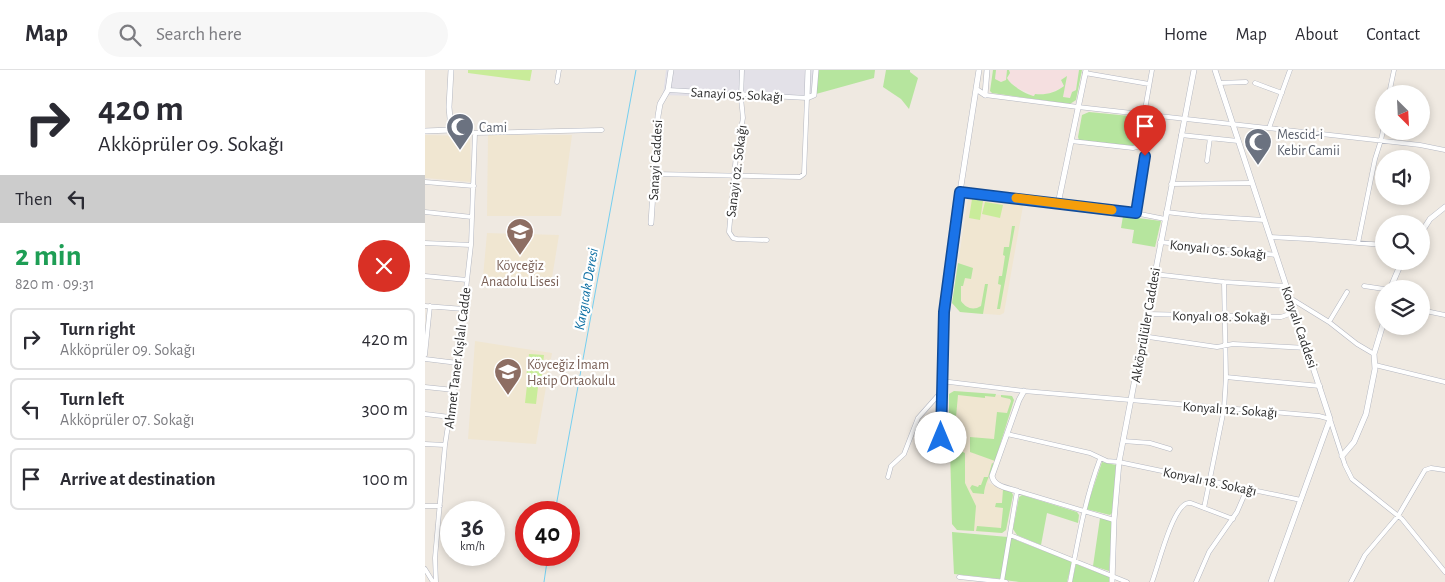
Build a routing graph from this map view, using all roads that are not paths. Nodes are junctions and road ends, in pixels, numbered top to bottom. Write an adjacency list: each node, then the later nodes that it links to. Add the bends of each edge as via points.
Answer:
1 (451, 70): 32 (street)
2 (559, 70): 15 (street)
3 (671, 70): 22 (street, Sanayi Caddesi)
4 (742, 70): 24 (street, Sanayi 02. Sokağı)
5 (808, 70): 26 (street)
6 (816, 70): 26 (street, via 814,95)
7 (979, 70): 21 (street)
8 (987, 70): 25 (street)
9 (1152, 70): 19 (street)
10 (1194, 70): 29 (street, Akköprülüler Caddesi)
11 (1215, 70): 17 (street, Konyalı Caddesi)
12 (1290, 70): 23 (street)
13 (1394, 70): 20 (street)
14 (1085, 71): 19 (street); 27 (street)
15 (557, 82)
16 (1245, 82): 17 (street)
17 (1219, 83): 30 (street, Konyalı Caddesi)
18 (1255, 83): 23 (street)
19 (1149, 84): 28 (street)
20 (1391, 85)
21 (976, 89): 25 (street); 51 (street)
22 (668, 90): 24 (street, Sanayi 05. Sokağı); 45 (street, Sanayi Caddesi, via 658,116)
23 (1282, 93): 31 (street)
24 (741, 94): 26 (street, Sanayi 05. Sokağı); 46 (street, Sanayi 02. Sokağı, via 743,118)
25 (985, 94): 27 (street)
26 (807, 98): 46 (street, via 803,176)
27 (1078, 107): 28 (street); 40 (street)
28 (1144, 114): 29 (street); 42 (street)
29 (1184, 118): 30 (street); 36 (street, Akköprülüler Caddesi)
30 (1233, 124): 31 (street); 41 (street, Konyalı Caddesi)
31 (1269, 128): 38 (street)
32 (451, 130): 34 (street); 35 (street)
33 (602, 130): 35 (street)
34 (425, 131)
35 (475, 133): 50 (street, Ahmet Taner Kışlalı Cadde)
36 (1181, 135): 37 (street); 49 (street, Akköprülüler Caddesi)
37 (1210, 138): 41 (street); 44 (street)
38 (1375, 139)
39 (1381, 140): 43 (street); 66 (street)
40 (1071, 141): 42 (street, via 1133,148); 52 (street)
41 (1238, 141): 48 (street, Konyalı Caddesi)
42 (1143, 145): 56 (street, via 1146,153)
43 (1445, 150)
44 (1207, 161)
45 (655, 174): 46 (street); 61 (street, Sanayi Caddesi)
46 (733, 176): 63 (street, Sanayi 02. Sokağı, via 729,232 737,239)
47 (425, 182): 50 (street)
48 (1251, 183): 49 (street); 60 (street, Konyalı Caddesi)
49 (1171, 184): 55 (street, Akköprülüler Caddesi)
50 (474, 186): 57 (street, Ahmet Taner Kışlalı Cadde)
51 (960, 192): 52 (street); 97 (street, via 944,312)
52 (1058, 204): 56 (street)
53 (1445, 206): 59 (street)
54 (425, 212): 57 (street)
55 (1166, 212): 58 (street, Akköprülüler Caddesi); 60 (street)
56 (1136, 213): 58 (street)
57 (472, 217): 68 (street, Ahmet Taner Kışlalı Cadde)
58 (1165, 219): 64 (street, Akköprülüler Caddesi)
59 (1430, 219)
60 (1263, 220): 62 (street, Konyalı Caddesi)
61 (651, 223)
62 (1270, 237): 66 (street); 69 (street, Konyalı Caddesi)
63 (767, 240)
64 (1160, 242): 69 (street, Konyalı 05. Sokağı); 70 (street, Akköprülüler Caddesi)
65 (425, 243): 68 (street)
66 (1358, 243): 67 (street)
67 (1375, 244)
68 (471, 245): 72 (street, Ahmet Taner Kışlalı Cadde)
69 (1276, 255): 74 (street, Konyalı Caddesi)
70 (1154, 274): 73 (street); 83 (street, Akköprülüler Caddesi)
71 (425, 276): 72 (street)
72 (467, 280): 80 (street, Ahmet Taner Kışlalı Cadde)
73 (1224, 282): 74 (street); 85 (street)
74 (1286, 286): 78 (street, Konyalı Caddesi)
75 (1364, 286): 76 (street)
76 (1375, 288)
77 (1347, 292): 86 (street)
78 (1290, 298): 81 (street, Konyalı Caddesi); 86 (street)
79 (427, 306): 80 (street); 91 (street)
80 (464, 309): 94 (street, Ahmet Taner Kışlalı Cadde)
81 (1295, 312): 85 (street, Konyalı 08. Sokağı, via 1281,317); 90 (street, Konyalı Caddesi)
82 (1430, 312): 84 (street)
83 (1147, 314): 85 (street, Konyalı 08. Sokağı); 88 (street, Akköprülüler Caddesi)
84 (1445, 314)
85 (1225, 316): 89 (street)
86 (1329, 322): 92 (street)
87 (1380, 335): 92 (street)
88 (1142, 336): 89 (street, via 1217,347); 104 (street, Akköprülüler Caddesi)
89 (1226, 345): 90 (street); 96 (street)
90 (1307, 348): 99 (street, Konyalı Caddesi)
91 (425, 354)
92 (1374, 354): 95 (street)
93 (425, 359): 94 (street)
94 (458, 363): 101 (street, Ahmet Taner Kışlalı Cadde)
95 (1375, 365): 98 (street); 115 (street, via 1365,419 1354,442)
96 (1227, 377): 99 (street); 105 (street)
97 (941, 381): 102 (street, Konyalı 12. Sokağı); 103 (street)
98 (1445, 382)
99 (1320, 386): 108 (street, Konyalı Caddesi)
100 (425, 387): 101 (street)
101 (454, 390): 107 (street, Ahmet Taner Kışlalı Cadde)
102 (1024, 391): 104 (street, Konyalı 12. Sokağı); 109 (street)
103 (941, 392): 110 (street); 119 (street, via 918,418 904,454 891,466)
104 (1131, 401): 105 (street, Konyalı 12. Sokağı); 111 (street, Akköprülüler Caddesi)
105 (1224, 408): 108 (street, Konyalı 12. Sokağı); 120 (street)
106 (425, 414): 107 (street)
107 (450, 417): 113 (street, Ahmet Taner Kışlalı Cadde)
108 (1330, 419): 115 (street); 123 (street)
109 (1007, 434): 116 (street, Konyalı 18. Sokağı); 122 (street, via 992,479 996,484)
110 (941, 438)
111 (1123, 441): 114 (street, via 1150,443); 117 (street, Akköprülüler Caddesi)
112 (425, 444): 113 (street)
113 (445, 445): 124 (street, Ahmet Taner Kışlalı Cadde)
114 (1169, 449)
115 (1342, 456): 129 (street, via 1352,479)
116 (1101, 459): 117 (street, Konyalı 18. Sokağı); 128 (street)
117 (1119, 462): 120 (street, Konyalı 18. Sokağı); 131 (street, Akköprülüler Caddesi)
118 (1445, 470): 129 (street, via 1427,469)
119 (888, 477)
120 (1210, 480): 121 (street, Konyalı 18. Sokağı); 127 (street)
121 (1247, 489): 123 (street, Konyalı 18. Sokağı); 130 (street)
122 (1017, 491): 128 (street); 132 (street)
123 (1301, 500): 146 (street)
124 (440, 501)
125 (425, 506): 126 (street)
126 (440, 506): 138 (street, Ahmet Taner Kışlalı Cadde)
127 (1204, 508): 130 (street); 144 (street, via 1188,503 1181,508)
128 (1084, 510): 131 (street); 133 (street)
129 (1398, 516): 135 (street); 147 (street, via 1365,555)
130 (1233, 519): 145 (street, via 1209,552)
131 (1114, 520): 136 (street, Akköprülüler Caddesi)
132 (1010, 535): 133 (street); 139 (street)
133 (1074, 561): 136 (street); 141 (street)
134 (425, 569): 138 (street)
135 (1445, 572)
136 (1111, 575): 142 (street, Akköprülüler Caddesi); 143 (street)
137 (959, 577): 139 (street)
138 (435, 582)
139 (1002, 582): 140 (street)
140 (1006, 582)
141 (1070, 582)
142 (1112, 582)
143 (1127, 582)
144 (1152, 582)
145 (1196, 582)
146 (1271, 582)
147 (1351, 582)

